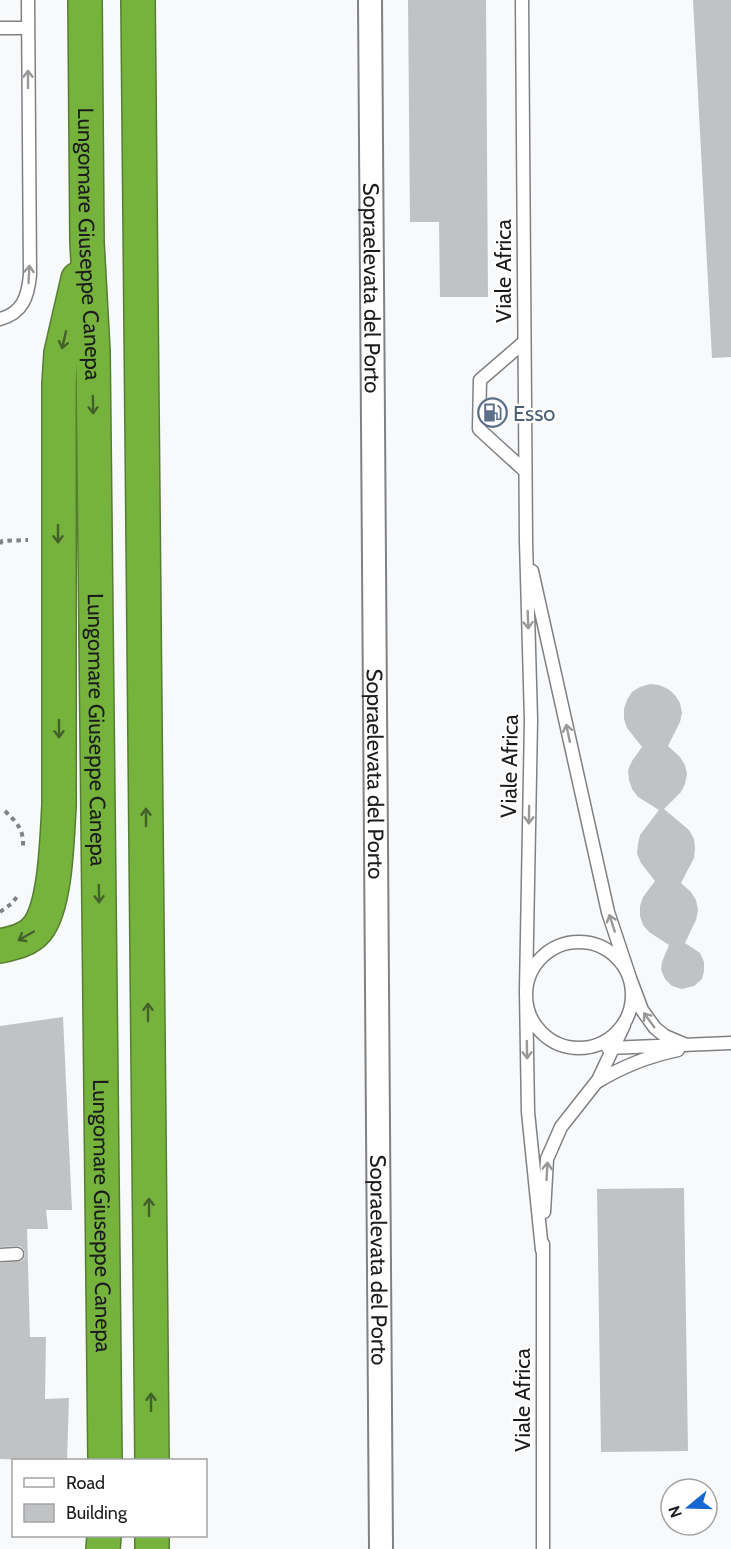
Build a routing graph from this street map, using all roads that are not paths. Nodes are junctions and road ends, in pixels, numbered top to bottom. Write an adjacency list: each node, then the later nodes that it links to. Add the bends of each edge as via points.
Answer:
1 (28, 0): 7 (lane)
2 (85, 0): 8 (highway, Lungomare Giuseppe Canepa)
3 (138, 0): 27 (highway, Lungomare Giuseppe Canepa, one-way to 3)
4 (370, 0): 28 (street, Sopraelevata del Porto)
5 (522, 0): 10 (lane, Viale Africa)
6 (0, 28): 7 (lane)
7 (28, 28): 9 (lane, one-way to 7, via 20,308 28,294 30,275)
8 (87, 242): 13 (highway, one-way to 13, via 61,353 59,384 59,806 54,876 46,915 36,930 23,940); 26 (highway, Lungomare Giuseppe Canepa, one-way to 26, via 93,351)
9 (0, 319)
10 (524, 342): 11 (lane, Viale Africa); 11 (lane, via 480,380 479,429)
11 (525, 471): 12 (lane, Viale Africa)
12 (526, 541): 14 (lane, Viale Africa, one-way to 12, via 609,912); 15 (lane, Viale Africa, one-way to 15, via 531,720)
13 (0, 946)
14 (630, 978): 15 (lane, Viale Africa, via 608,950 591,943 573,942 555,947 540,958 530,973); 16 (lane, Viale Africa, via 630,1010); 18 (lane, one-way to 14, via 655,1028 642,1010)
15 (526, 991): 21 (lane, Viale Africa, via 527,1009 534,1025 547,1038); 23 (lane, Viale Africa, one-way to 23, via 528,1112)
16 (624, 1025): 20 (lane, Viale Africa); 21 (lane, via 598,1046)
17 (731, 1044): 19 (lane)
18 (687, 1045): 19 (lane); 20 (lane)
19 (709, 1045): 22 (lane, Viale Africa, via 639,1060)
20 (614, 1047): 21 (lane); 22 (lane, Viale Africa)
21 (580, 1049)
22 (596, 1083): 23 (lane, Viale Africa, one-way to 22, via 547,1159 561,1127)
23 (542, 1250): 29 (lane, Viale Africa)
24 (17, 1254): 25 (lane)
25 (0, 1255)
26 (105, 1459)
27 (152, 1459)
28 (381, 1549)
29 (543, 1549)

